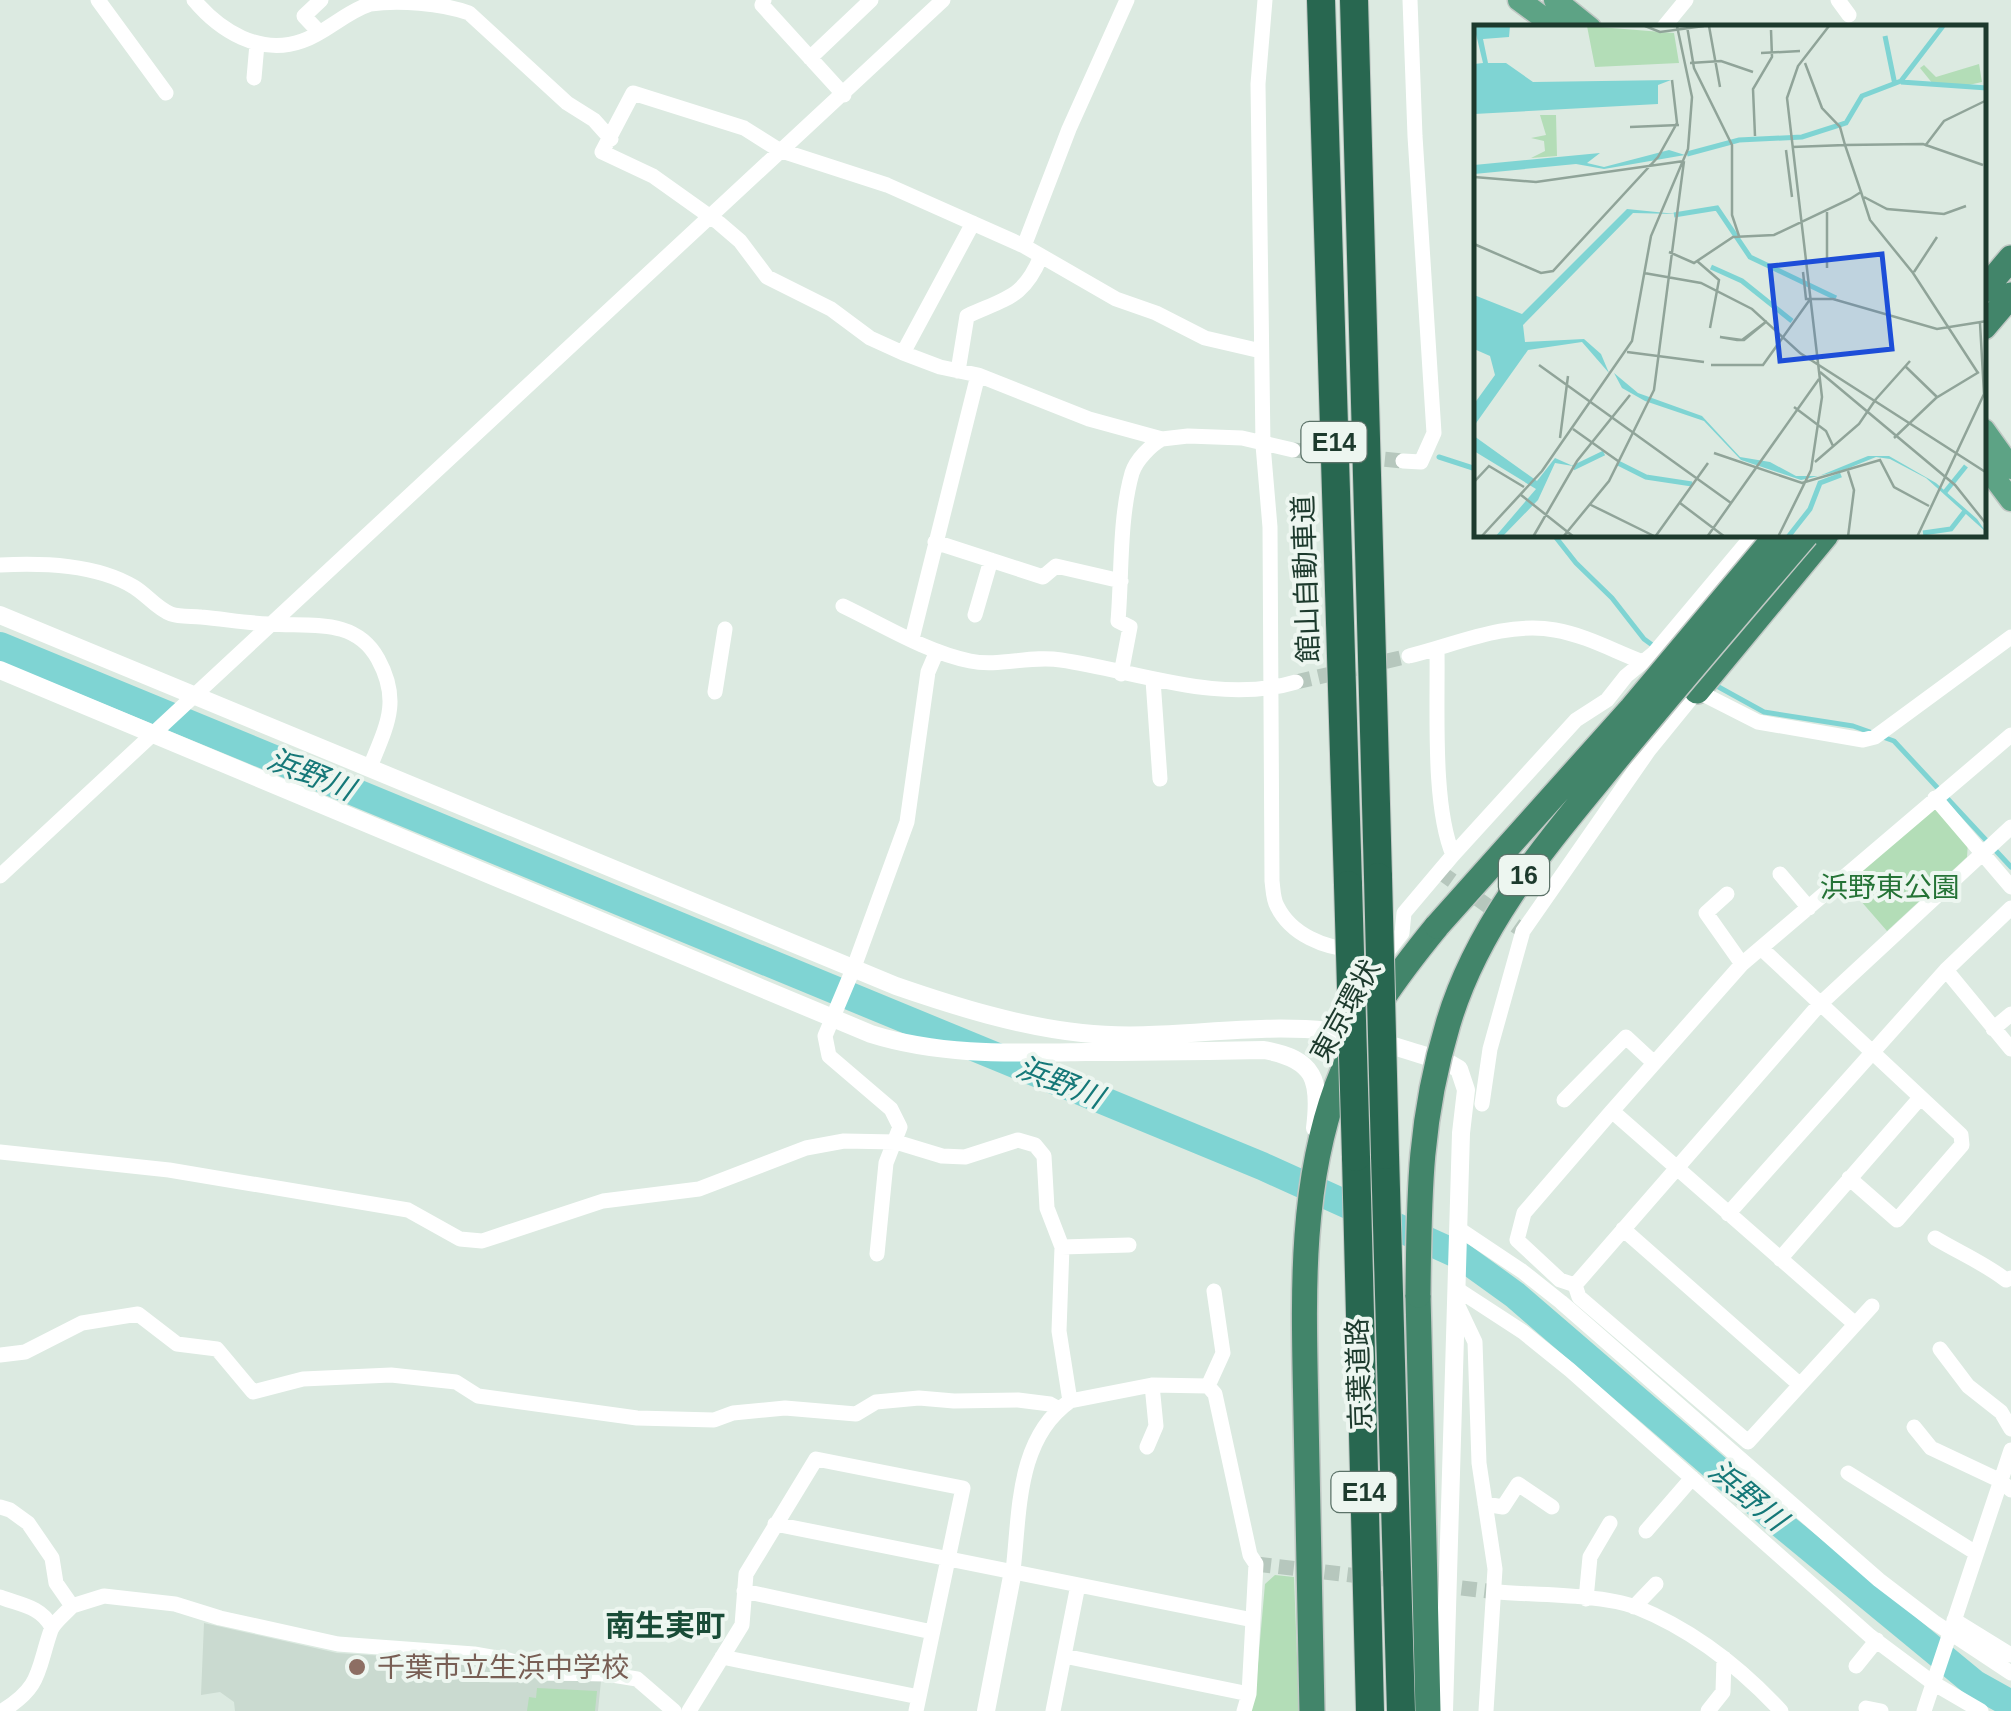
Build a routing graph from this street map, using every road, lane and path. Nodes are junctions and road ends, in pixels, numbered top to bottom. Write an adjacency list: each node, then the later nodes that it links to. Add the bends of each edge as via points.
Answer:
1 (98, 0): 25 (street)
2 (194, 0): 22 (street, via 222,28)
3 (321, 0): 21 (street, via 304,16)
4 (764, 0): 23 (street)
5 (870, 0): 23 (street)
6 (943, 0): 26 (street)
7 (1127, 0): 31 (street)
8 (1265, 0): 37 (street, via 1258,84)
9 (1321, 0): 108 (highway, 館山自動車道 / E14, bridge)
10 (1354, 0): 179 (highway, 京葉道路 / E14, bridge)
11 (1410, 0): 45 (street, via 1434,433 1422,462)
12 (1519, 0): 18 (main road)
13 (1555, 0): 19 (main road)
14 (1686, 0): 20 (street)
15 (1838, 0): 17 (street)
16 (435, 2): 21 (street, via 374,2); 27 (street, via 468,13)
17 (1849, 15)
18 (1553, 25)
19 (1586, 25)
20 (1665, 25)
21 (319, 32): 22 (street, via 288,44)
22 (257, 44): 24 (street)
23 (810, 58): 26 (street)
24 (254, 78)
25 (166, 93)
26 (844, 95): 28 (street)
27 (611, 138): 28 (street, via 632,94 744,128); 29 (street, via 602,152 652,176)
28 (778, 150): 29 (street); 30 (street, via 887,185)
29 (711, 218): 38 (street, via 767,277); 60 (street)
30 (973, 223): 31 (street); 38 (street)
31 (1024, 246): 32 (street)
32 (1041, 256): 37 (street, via 1116,299 1206,338); 39 (street, via 1022,290 967,316)
33 (2011, 258): 34 (highway)
34 (1986, 288)
35 (2011, 294): 36 (highway)
36 (1986, 325)
37 (1261, 351): 43 (street)
38 (903, 354): 39 (street)
39 (958, 371): 40 (street)
40 (978, 374): 42 (street, via 1089,419); 53 (street)
41 (1986, 433): 47 (main road)
42 (1162, 439): 43 (street, via 1242,438); 56 (street, via 1132,470)
43 (1263, 445): 44 (street); 72 (street)
44 (1293, 450)
45 (1403, 460)
46 (1986, 467): 48 (main road)
47 (2011, 468)
48 (2011, 500)
49 (1750, 538): 67 (street)
50 (1774, 538): 98 (highway, 東京環状 / 16, bridge, via 1437,926)
51 (1803, 538): 180 (highway, 16, bridge, via 1545,846 1486,936 1456,998 1426,1110 1420,1171)
52 (1824, 538): 73 (highway)
53 (935, 542): 54 (street); 62 (street)
54 (990, 560): 56 (street, via 1043,577 1056,566); 59 (street)
55 (0, 564): 60 (street, via 90,570 132,586 171,614)
56 (1121, 581): 69 (street, via 1118,621 1130,626)
57 (843, 606): 62 (street)
58 (0, 615): 75 (street)
59 (975, 616)
60 (270, 624): 75 (street); 78 (street, via 344,628 373,650 392,695)
61 (725, 629): 74 (street)
62 (912, 639): 65 (street)
63 (2009, 643): 73 (street, via 1863,740 1758,722)
64 (1436, 650): 66 (street); 67 (street, via 1534,628); 82 (street, via 1441,804)
65 (937, 651): 69 (street, via 973,662 1062,660); 92 (street, via 928,672 906,822)
66 (1409, 656)
67 (1642, 662): 82 (street, via 1576,720)
68 (0, 670): 76 (street)
69 (1121, 674): 70 (street)
70 (1153, 680): 72 (street); 79 (street)
71 (1296, 682): 72 (street)
72 (1272, 688): 82 (street, via 1272,881 1276,906 1290,922 1325,947 1387,952 1402,933 1404,912)
73 (1697, 691): 104 (street, via 1523,931)
74 (714, 692)
75 (194, 696): 76 (street); 78 (street)
76 (154, 734): 85 (street); 96 (street)
77 (2011, 734): 80 (street)
78 (370, 766): 92 (street)
79 (1160, 779)
80 (1935, 798): 83 (street); 88 (street)
81 (2011, 827): 83 (street)
82 (1453, 854)
83 (1981, 854): 86 (street); 94 (street)
84 (1780, 874): 88 (street)
85 (0, 876)
86 (2011, 887)
87 (1727, 894): 91 (street, via 1706,913)
88 (1809, 908): 90 (street)
89 (2011, 908): 93 (street)
90 (1762, 950): 91 (street); 94 (street)
91 (1742, 964): 101 (street)
92 (854, 968): 96 (street); 98 (street, via 959,1008 1050,1029 1120,1035 1268,1029)
93 (1946, 970): 97 (street); 100 (street)
94 (1819, 1005): 100 (street); 110 (street)
95 (2011, 1014): 97 (street)
96 (832, 1018): 106 (street, via 825,1036 829,1056 891,1109 900,1126); 109 (street, via 898,1042 952,1051 1282,1054 1308,1068 1316,1081)
97 (1994, 1028): 99 (street)
98 (1358, 1037): 109 (highway, 東京環状 / 16); 113 (street, via 1447,1062 1464,1080)
99 (2011, 1049)
100 (1872, 1052): 102 (street); 112 (street)
101 (1654, 1063): 103 (street, via 1626,1036); 105 (street)
102 (1920, 1098): 111 (street); 111 (street, via 1961,1135 1962,1145 1896,1220)
103 (1564, 1100)
104 (1482, 1104)
105 (1612, 1111): 110 (street); 121 (street, via 1524,1213 1518,1229 1517,1240 1560,1280)
106 (896, 1142): 107 (street, via 806,1148 699,1188 604,1201 482,1241 460,1239 408,1210 168,1170); 117 (street, via 965,1157 1018,1140 1035,1145 1044,1156 1047,1208); 118 (street, via 886,1163)
107 (0, 1152)
108 (1356, 1157): 178 (highway, 京葉道路 / E14)
109 (1317, 1160): 177 (highway, 東京環状 / 16, via 1304,1300)
110 (1674, 1168): 112 (street); 114 (street)
111 (1849, 1178): 119 (street)
112 (1728, 1214): 119 (street)
113 (1459, 1229): 123 (street); 158 (street, via 1561,1302 1880,1580)
114 (1623, 1230): 121 (street); 128 (street)
115 (1935, 1238): 120 (street)
116 (1129, 1245): 117 (street)
117 (1062, 1247): 131 (street, via 1058,1321)
118 (878, 1254)
119 (1780, 1259): 125 (street)
120 (2011, 1278)
121 (1576, 1285): 128 (street, via 1578,1297 1748,1442)
122 (1214, 1291): 130 (street, via 1223,1353)
123 (1457, 1297): 137 (street, via 1523,1332); 139 (street, via 1475,1342); 181 (street)
124 (1872, 1306): 125 (street)
125 (1854, 1322): 128 (street)
126 (1940, 1349): 133 (street)
127 (0, 1355): 131 (street, via 25,1352 82,1323 138,1314 177,1344 217,1349 253,1392 303,1379 392,1375 456,1382 478,1396 637,1418 714,1420 786,1408 856,1414 876,1402 919,1398)
128 (1799, 1384)
129 (1152, 1385): 130 (street); 131 (street); 134 (street, via 1156,1426)
130 (1208, 1386): 156 (street, via 1256,1564)
131 (1065, 1405): 147 (street, via 1026,1461)
132 (1914, 1427): 138 (street, via 1930,1448)
133 (2011, 1429)
134 (1147, 1447)
135 (2011, 1450): 138 (street)
136 (1848, 1473): 145 (street)
137 (1692, 1478): 144 (street); 160 (street)
138 (2006, 1485): 145 (street)
139 (1484, 1504): 140 (street, via 1503,1507 1518,1484); 151 (street)
140 (1552, 1506)
141 (0, 1507): 154 (street, via 28,1523)
142 (1610, 1523): 153 (street, via 1590,1557)
143 (775, 1524): 146 (street); 146 (street, via 816,1460 963,1488); 150 (street, via 746,1574)
144 (1646, 1532)
145 (1976, 1554): 158 (street)
146 (947, 1560): 147 (street); 159 (street)
147 (1013, 1571): 149 (street); 174 (street)
148 (1656, 1584): 155 (street)
149 (1078, 1585): 156 (street); 163 (street)
150 (744, 1591): 159 (street); 162 (street, via 742,1625)
151 (1496, 1592): 153 (street); 182 (street)
152 (0, 1597): 157 (street, via 30,1606)
153 (1586, 1600): 155 (street)
154 (72, 1606): 157 (street); 172 (street, via 104,1596 175,1604 338,1644 474,1654 549,1674 638,1679)
155 (1634, 1606): 164 (street)
156 (1253, 1620): 168 (street)
157 (51, 1626): 171 (street, via 28,1696)
158 (1952, 1626): 161 (street); 166 (street); 167 (street)
159 (932, 1632): 169 (street)
160 (1877, 1640): 165 (street); 167 (street)
161 (2011, 1655)
162 (722, 1656): 169 (street); 173 (street)
163 (1064, 1656): 168 (street); 175 (street)
164 (1724, 1658): 170 (street); 183 (street, via 1723,1692)
165 (1856, 1666)
166 (2011, 1673)
167 (1933, 1683): 184 (street); 185 (street)
168 (1249, 1694): 176 (street)
169 (918, 1704)
170 (1777, 1710)
171 (2, 1711)
172 (674, 1711)
173 (689, 1711)
174 (986, 1711)
175 (1053, 1711)
176 (1244, 1711)
177 (1312, 1711)
178 (1370, 1711)
179 (1401, 1711)
180 (1428, 1711)
181 (1444, 1711)
182 (1486, 1711)
183 (1708, 1711)
184 (1924, 1711)
185 (1981, 1711)

